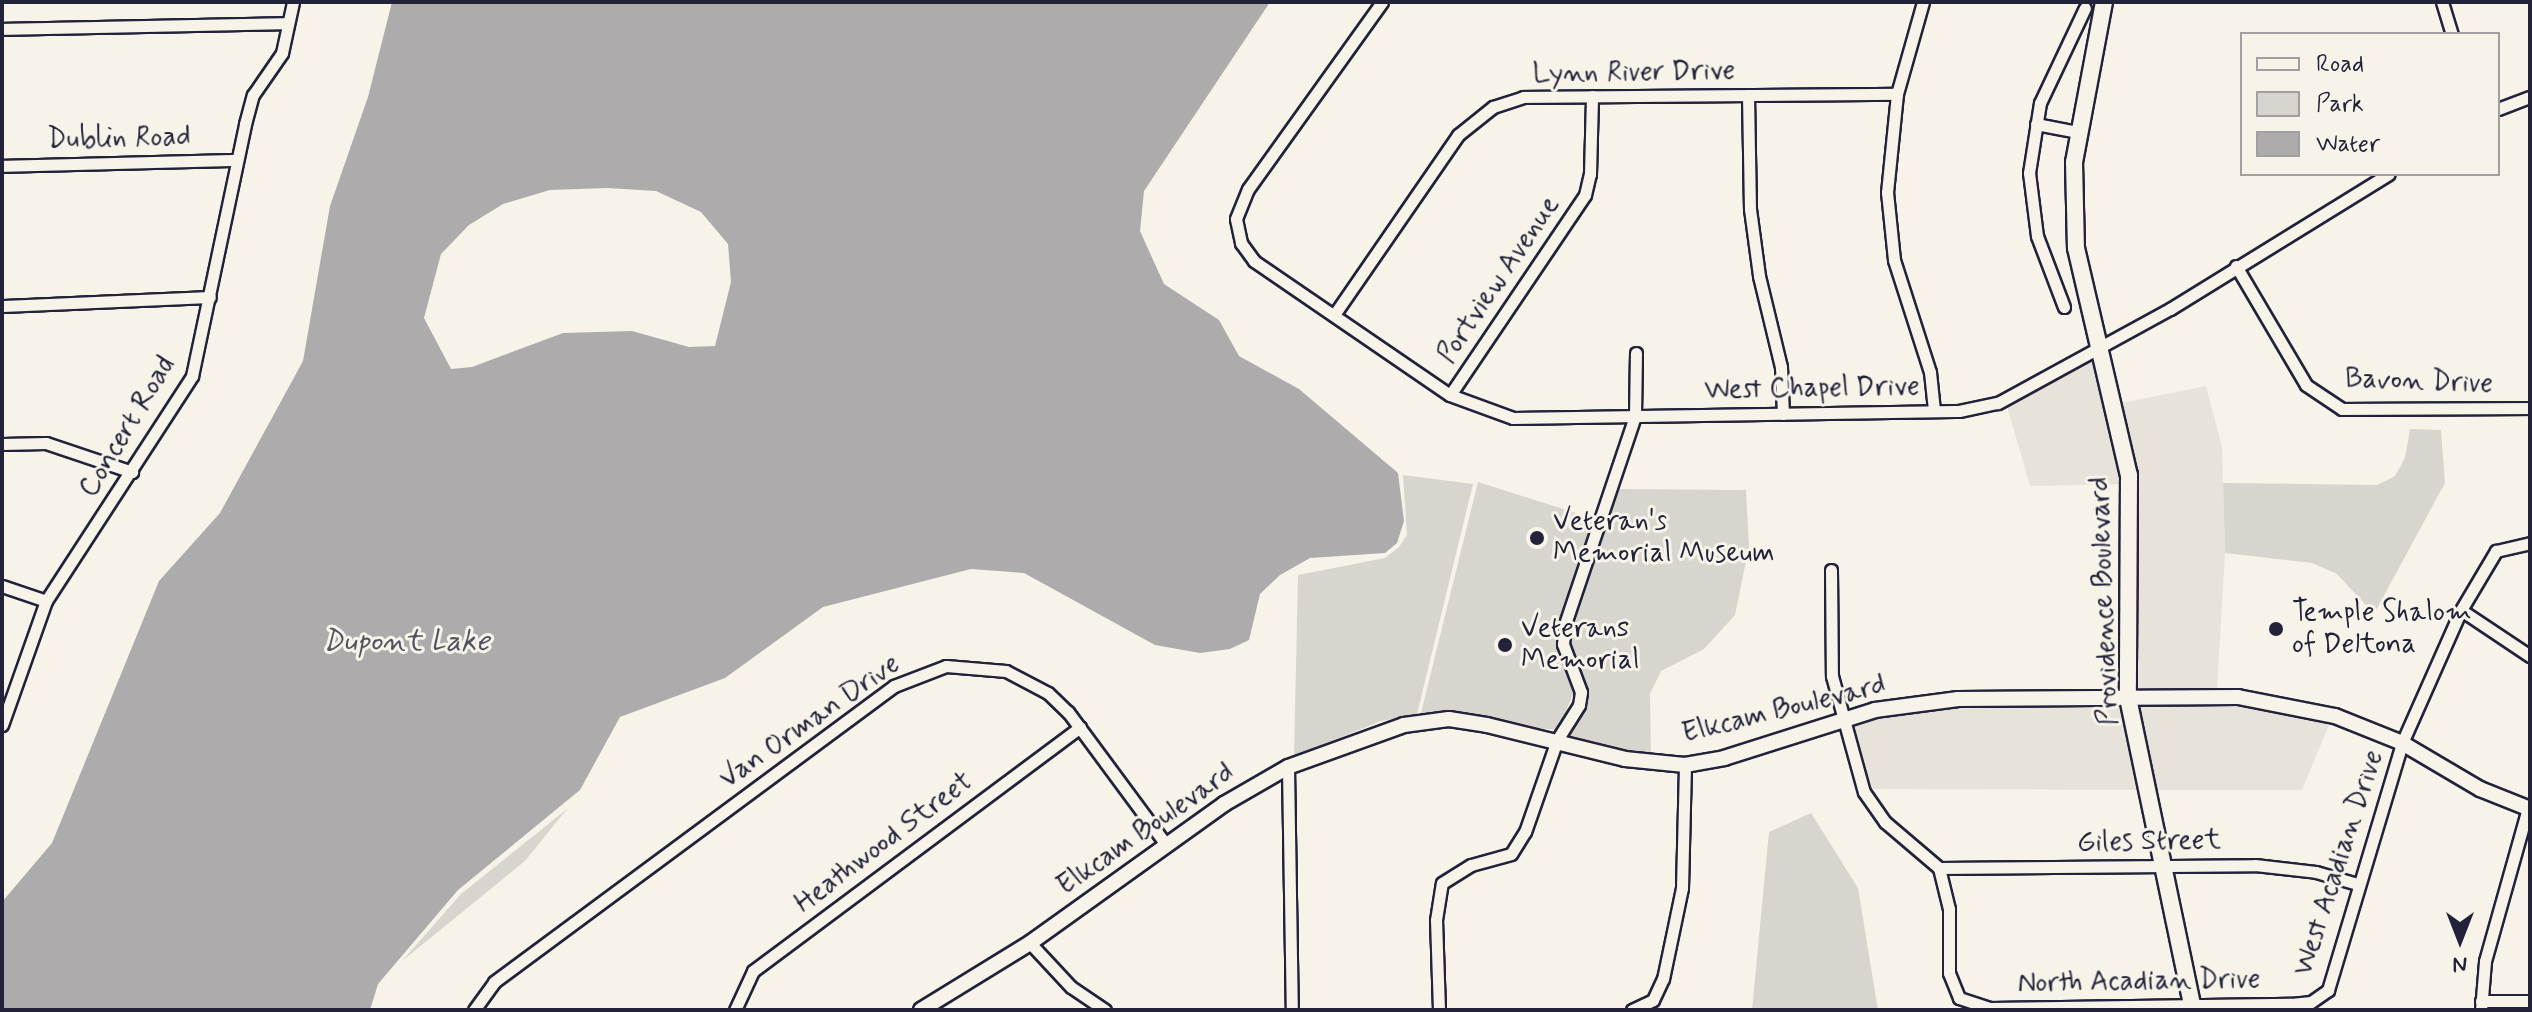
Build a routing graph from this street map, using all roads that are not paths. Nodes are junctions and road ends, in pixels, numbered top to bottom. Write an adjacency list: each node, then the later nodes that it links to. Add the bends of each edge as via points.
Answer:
1 (293, 2): 7 (street, Concert Road)
2 (1382, 2): 24 (street, West Chapel Drive, via 1239,204 1237,229 1254,261)
3 (1923, 2): 10 (street)
4 (2104, 2): 16 (main road, Providence Boulevard)
5 (2442, 2): 9 (street)
6 (2085, 8): 15 (street, via 2049,77)
7 (288, 23): 8 (street); 17 (street, Concert Road, via 282,53 253,95)
8 (2, 29)
9 (2451, 32)
10 (1897, 94): 11 (street, Lynn River Drive); 29 (street, via 1887,192 1893,247 1904,300 1930,372)
11 (1748, 95): 12 (street, Lynn River Drive); 30 (street, via 1750,209 1759,276 1781,367)
12 (1592, 96): 24 (street, Lynn River Drive, via 1523,97 1472,120); 27 (street, Portview Avenue, via 1585,195)
13 (2530, 97): 14 (street)
14 (2500, 108)
15 (2036, 124): 16 (street); 23 (street, via 2029,173 2032,204 2047,271)
16 (2078, 132): 25 (main road, Providence Boulevard, via 2076,248)
17 (236, 160): 18 (street, Dublin Road); 21 (street, Concert Road)
18 (2, 166)
19 (2386, 176): 20 (street, West Chapel Drive)
20 (2236, 266): 25 (street, West Chapel Drive); 28 (street, Bavon Drive, via 2306,385 2342,409)
21 (210, 297): 22 (street); 33 (street, Concert Road, via 192,376)
22 (2, 306)
23 (2064, 307)
24 (1334, 315): 27 (street, West Chapel Drive)
25 (2097, 347): 29 (street, West Chapel Drive, via 2016,398); 40 (main road, Providence Boulevard, via 2129,475)
26 (1636, 353): 31 (street)
27 (1450, 395): 31 (street, West Chapel Drive, via 1513,418)
28 (2530, 408)
29 (1934, 411): 30 (street, West Chapel Drive)
30 (1783, 414): 31 (street, West Chapel Drive)
31 (1635, 416): 44 (street, via 1565,624 1563,644 1581,692 1572,721)
32 (2, 444): 33 (street, via 46,443)
33 (132, 472): 37 (street, Concert Road)
34 (2530, 543): 38 (street, West Acadian Drive, via 2496,551)
35 (1831, 570): 41 (street, via 1827,647)
36 (2, 586): 37 (street)
37 (46, 601): 42 (street, Concert Road)
38 (2461, 610): 39 (street); 45 (street, West Acadian Drive)
39 (2530, 656)
40 (2128, 698): 41 (street, Elkcam Boulevard, via 1958,699 1875,710); 45 (street, Elkcam Boulevard, via 2238,697 2335,716); 50 (main road, Providence Boulevard)
41 (1846, 721): 46 (street, Elkcam Boulevard); 51 (street, via 1864,792 1885,822)
42 (2, 725)
43 (1080, 727): 49 (street, Van Orman Drive); 58 (street, Van Orman Drive, via 1048,693 1006,671 976,666 920,673 894,686 494,982); 59 (street, Heathwood Street, via 753,971)
44 (1557, 740): 46 (street, Elkcam Boulevard, via 1625,759); 47 (street, Elkcam Boulevard, via 1449,719 1363,737); 63 (street, via 1525,832 1511,854 1471,865 1442,883 1436,920)
45 (2402, 743): 48 (street, Elkcam Boulevard, via 2480,789); 52 (street, West Acadian Drive)
46 (1685, 765): 64 (street, via 1682,888 1663,979 1653,1000)
47 (1288, 767): 49 (street, Elkcam Boulevard); 62 (street)
48 (2529, 808): 56 (street, via 2485,961)
49 (1165, 843): 53 (street, Elkcam Boulevard)
50 (2159, 865): 51 (street, Giles Street); 52 (street, Giles Street, via 2255,865 2316,872); 57 (main road, Providence Boulevard)
51 (1939, 868): 57 (street, North Acadian Drive, via 1949,909 1949,973 1959,998 1990,1008)
52 (2357, 884): 54 (street, West Acadian Drive, via 2335,974)
53 (1030, 943): 60 (street, Elkcam Boulevard); 61 (street, via 1071,987)
54 (2321, 997): 57 (street, North Acadian Drive, via 2291,1004)
55 (2530, 1001): 56 (street)
56 (2481, 1006)
57 (2193, 1007)
58 (474, 1010)
59 (735, 1010)
60 (921, 1010)
61 (1105, 1010)
62 (1292, 1010)
63 (1439, 1010)
64 (1632, 1010)

